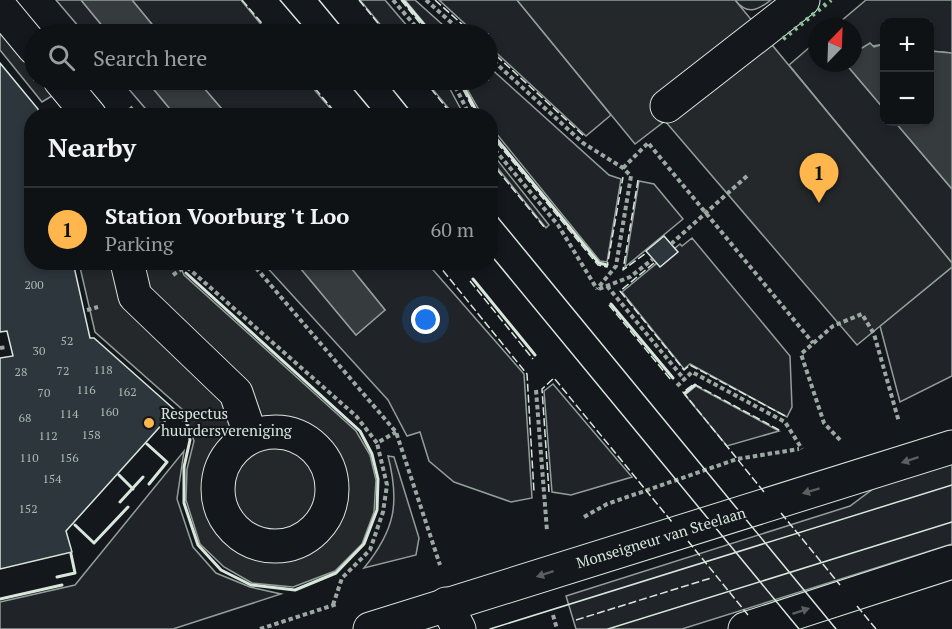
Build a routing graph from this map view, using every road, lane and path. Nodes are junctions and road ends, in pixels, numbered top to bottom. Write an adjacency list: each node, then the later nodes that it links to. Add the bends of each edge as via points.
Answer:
1 (393, 0): 5 (path)
2 (426, 0): 6 (path)
3 (803, 0): 11 (main road)
4 (0, 7): 7 (main road)
5 (413, 24)
6 (453, 24)
7 (24, 36)
8 (498, 65): 24 (path, via 583,143 631,176 616,267)
9 (68, 90): 12 (main road)
10 (457, 90): 13 (path)
11 (667, 106)
12 (83, 108)
13 (466, 108)
14 (649, 143): 17 (path)
15 (498, 154): 24 (path, via 558,225)
16 (747, 176): 17 (path)
17 (706, 213): 18 (path); 25 (path)
18 (671, 244)
19 (653, 259): 23 (path, via 630,277)
20 (129, 270): 33 (main road, via 135,296 236,393)
21 (190, 270): 34 (path, via 356,416)
22 (258, 270): 32 (path)
23 (607, 286): 24 (path); 28 (path)
24 (597, 289)
25 (813, 343): 31 (path, via 833,326 862,314 874,334); 35 (path, via 801,354 824,423 845,445)
26 (6, 347): 27 (path)
27 (0, 348)
28 (684, 379): 29 (path); 38 (path, via 692,372 785,422)
29 (677, 386)
30 (536, 390): 40 (path)
31 (901, 430)
32 (396, 432): 34 (path); 42 (path)
33 (251, 437)
34 (377, 443): 43 (path, via 387,485 383,512 370,550 342,578)
35 (834, 446)
36 (952, 447): 44 (main road, Monseigneur van Steelaan, one-way to 44)
37 (813, 448): 38 (path)
38 (802, 449): 39 (path, via 736,459 607,504)
39 (581, 519)
40 (547, 535)
41 (952, 562): 46 (main road, one-way to 41)
42 (441, 568)
43 (333, 606)
44 (449, 620): 45 (main road, Monseigneur van Steelaan)
45 (370, 629)
46 (746, 629)

